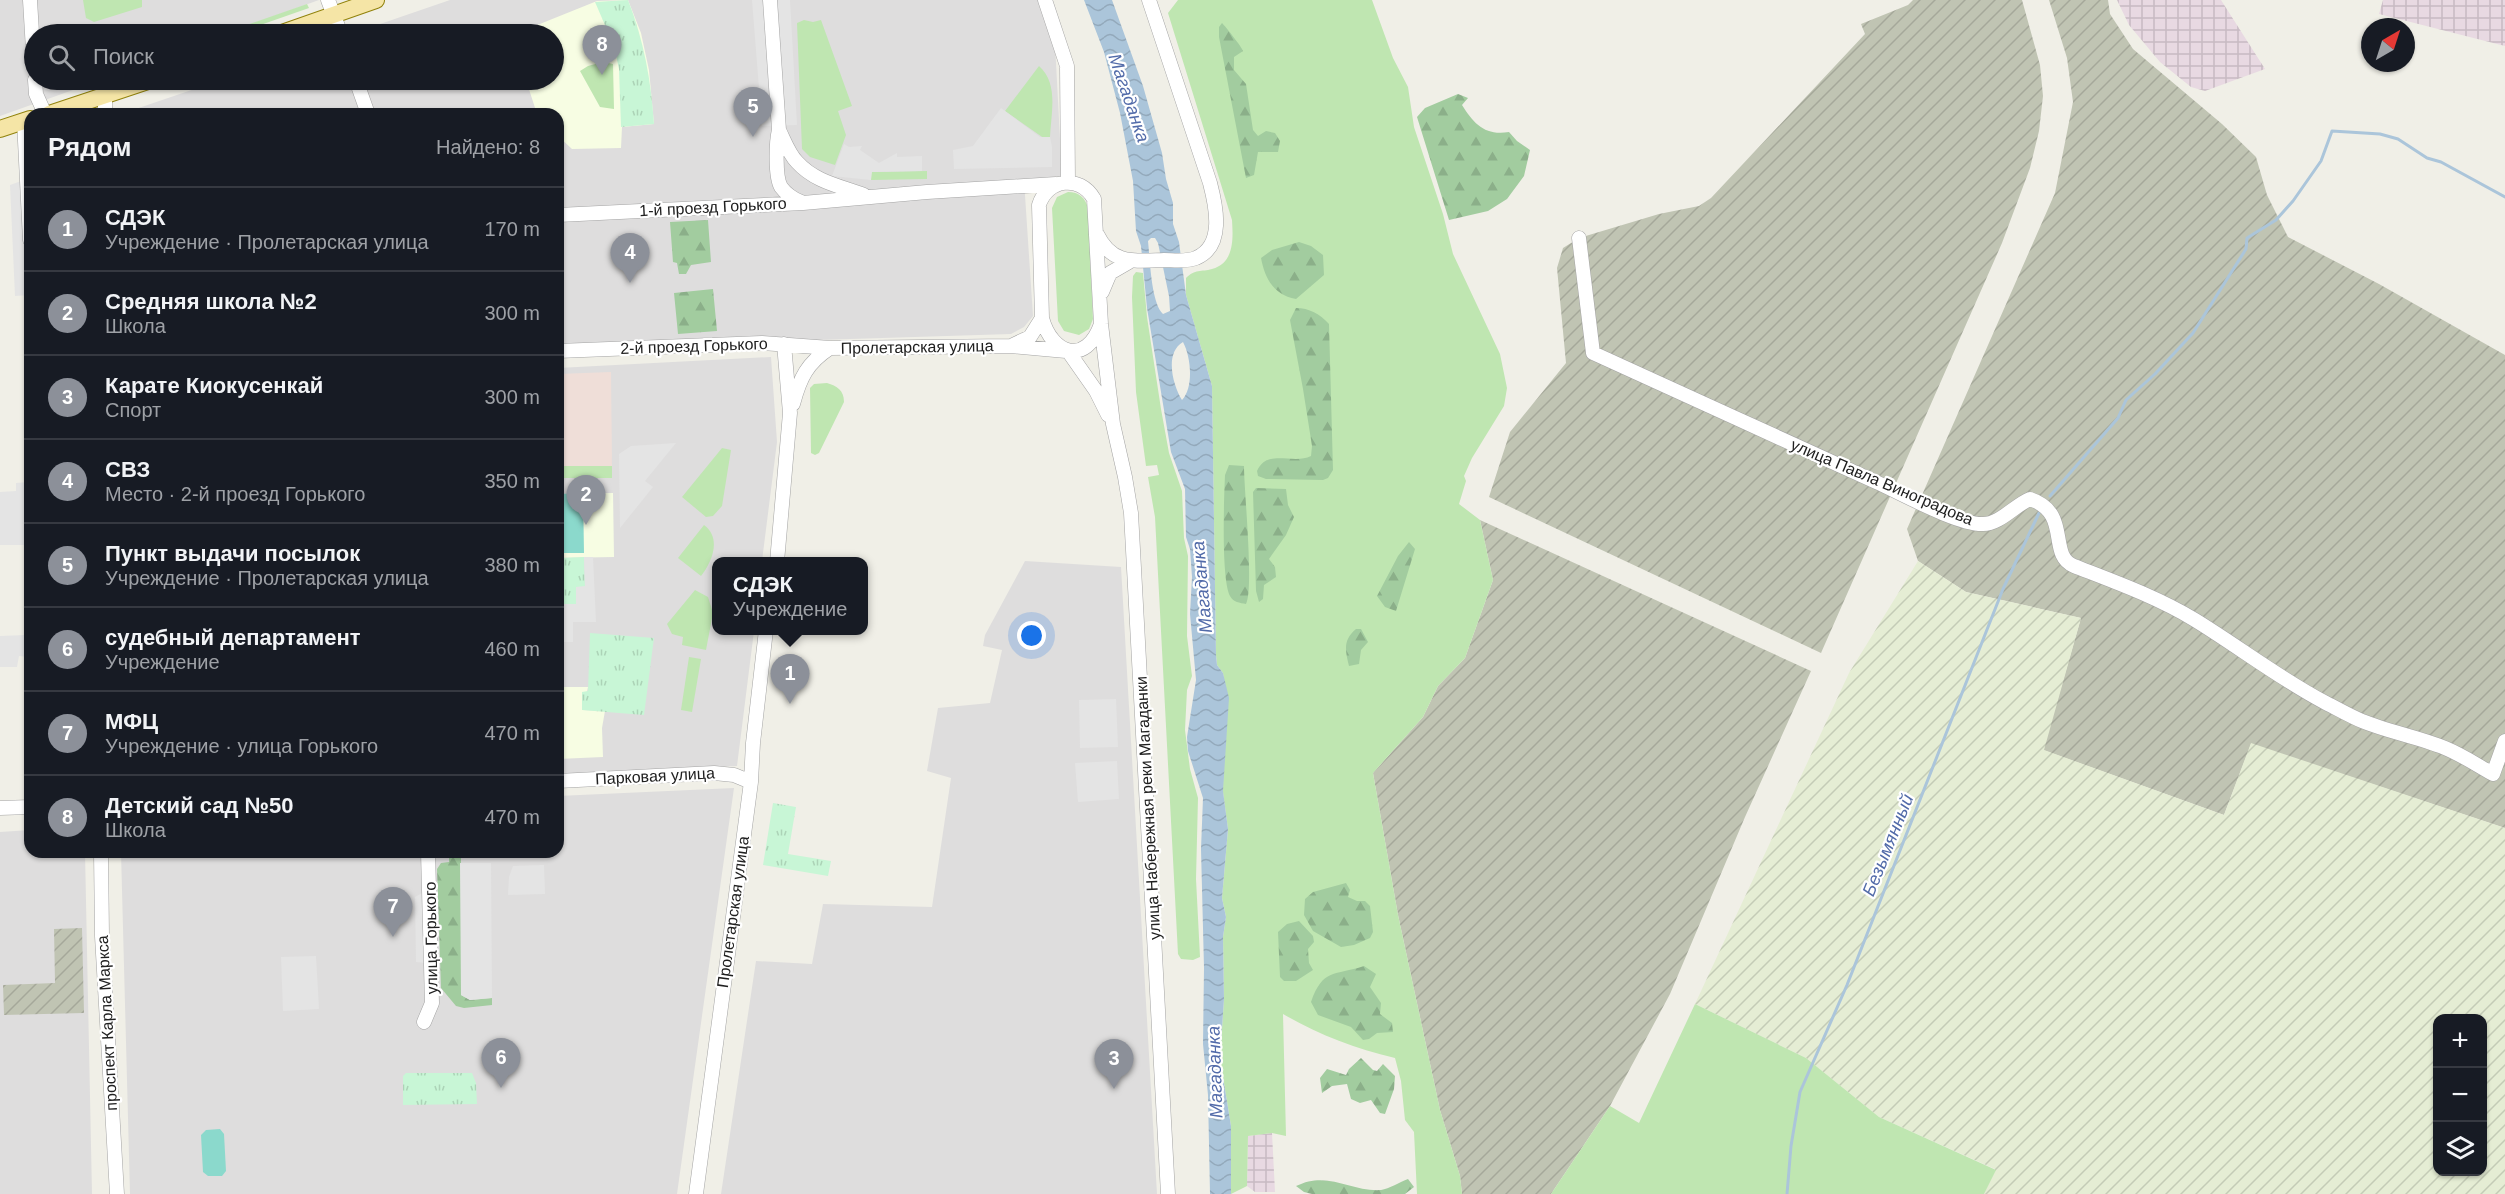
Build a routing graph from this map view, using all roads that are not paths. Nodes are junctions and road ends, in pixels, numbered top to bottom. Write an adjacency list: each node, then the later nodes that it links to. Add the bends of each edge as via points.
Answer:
1 (30, 0): 7 (street)
2 (376, 0): 6 (main road)
3 (770, 0): 20 (street)
4 (1045, 0): 22 (street, via 1067,66)
5 (1149, 0): 31 (street, via 1204,162 1215,203 1214,239 1192,259)
6 (331, 8): 8 (main road); 9 (street)
7 (31, 24)
8 (299, 24)
9 (337, 24)
10 (37, 90): 14 (street)
11 (121, 90): 13 (main road)
12 (360, 90): 17 (street)
13 (105, 95): 15 (main road); 16 (street)
14 (45, 108)
15 (65, 108)
16 (105, 108)
17 (366, 108)
18 (24, 121): 19 (main road)
19 (0, 129)
20 (779, 129): 21 (street); 24 (street, via 793,157 806,170 828,183)
21 (778, 181): 25 (street, via 784,191); 26 (street, via 773,196)
22 (1064, 183): 23 (street); 28 (street, via 1045,192); 29 (street, улица Набережная реки Магаданки, via 1084,187 1090,193)
23 (1011, 188): 24 (street); 28 (street, via 1030,199)
24 (868, 197): 25 (street, 1-й проезд Горького)
25 (803, 203): 26 (street, 1-й проезд Горького)
26 (763, 204): 27 (street, 1-й проезд Горького)
27 (564, 215)
28 (1038, 216): 33 (street)
29 (1096, 232): 31 (street, via 1103,246); 32 (street, улица Набережная реки Магаданки)
30 (1579, 238): 44 (street, улица Павла Виноградова, via 1593,353 1970,522 1993,522 2021,503 2038,501 2053,516 2062,554 2072,565 2151,597 2194,620 2322,701 2363,722 2444,748 2493,774)
31 (1129, 262): 32 (street, via 1107,278)
32 (1100, 308): 34 (street, улица Набережная реки Магаданки)
33 (1042, 318): 36 (street, Пролетарская улица, via 1030,337); 39 (street, улица Набережная реки Магаданки, via 1052,341)
34 (1101, 324): 39 (street, via 1088,347); 41 (street, улица Набережная реки Магаданки)
35 (784, 344): 37 (street, 2-й проезд Горького); 38 (street, 2-й проезд Горького); 40 (street, Пролетарская улица)
36 (1011, 346): 37 (street, Пролетарская улица); 39 (street, Пролетарская улица)
37 (830, 348): 40 (street, Пролетарская улица, via 800,378)
38 (564, 351)
39 (1068, 351): 41 (street, улица Набережная реки Магаданки)
40 (790, 413): 42 (street, Пролетарская улица)
41 (1113, 424): 54 (street, улица Набережная реки Магаданки, via 1125,477 1134,554)
42 (777, 557)
43 (765, 635): 46 (street, Пролетарская улица)
44 (2505, 741)
45 (564, 781): 46 (street, Парковая улица, via 714,773 735,775)
46 (751, 782): 53 (street, Пролетарская улица)
47 (24, 807): 48 (street)
48 (0, 808)
49 (101, 858): 52 (street, проспект Карла Маркса)
50 (428, 858): 51 (street, улица Горького, via 433,993)
51 (424, 1022)
52 (117, 1194)
53 (696, 1194)
54 (1168, 1194)

